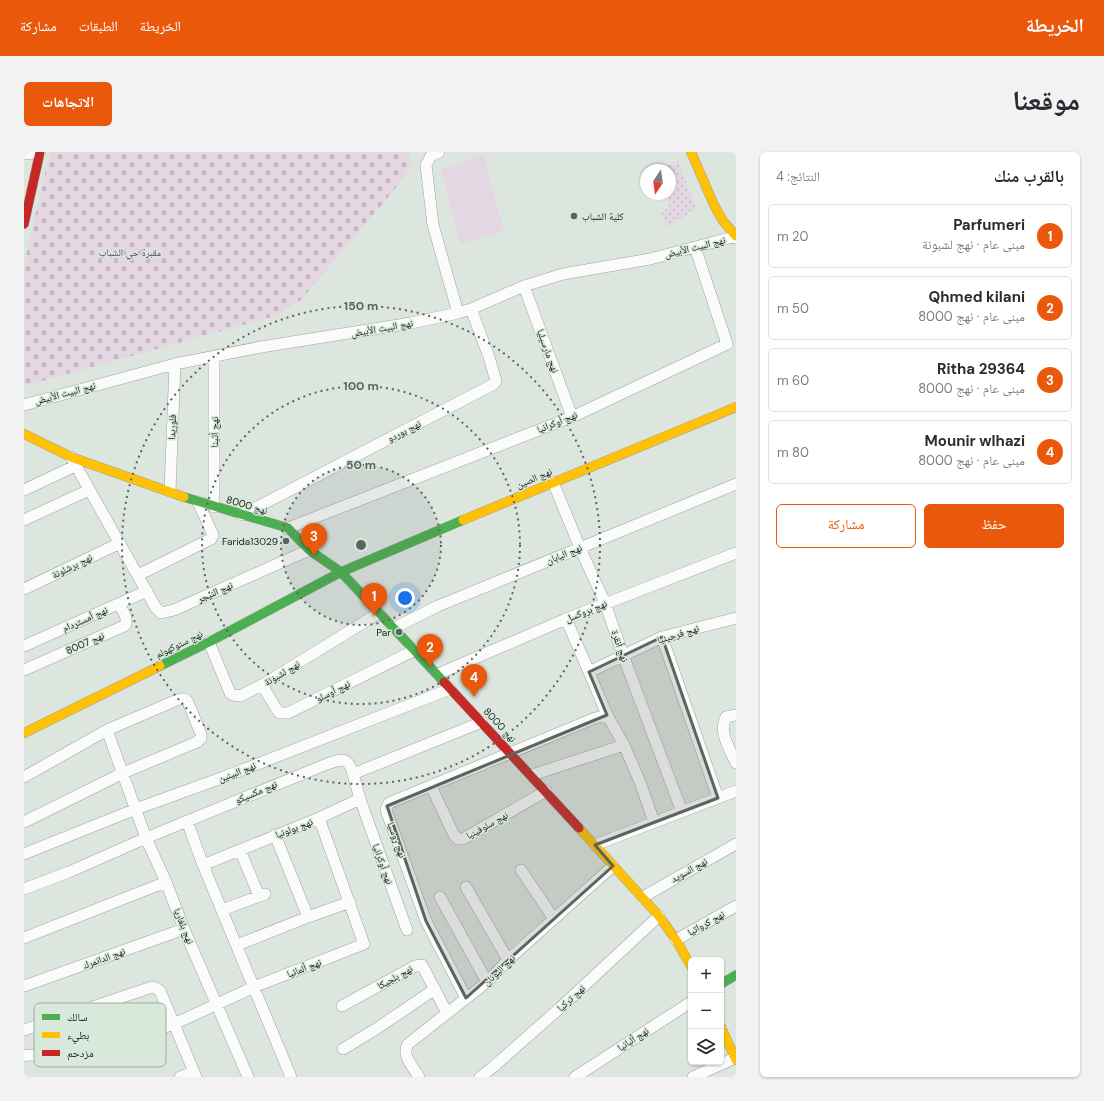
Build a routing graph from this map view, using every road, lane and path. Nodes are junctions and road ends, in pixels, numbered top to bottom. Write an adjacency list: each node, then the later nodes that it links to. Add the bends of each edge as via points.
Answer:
1 (40, 152): 4 (street); 5 (street)
2 (439, 152): 10 (street, via 431,156 426,165 433,225)
3 (691, 152): 6 (street, via 714,205)
4 (24, 154)
5 (24, 224)
6 (736, 237): 7 (street, نهج البيت الأبيض)
7 (695, 247): 8 (street, نهج البيت الأبيض, via 650,259 564,274); 15 (street, نهج أوكرانيا, via 727,344)
8 (524, 286): 9 (street, نهج البيت الأبيض); 15 (street, نهج مارسيليا)
9 (471, 309): 10 (street, نهج البيت الأبيض); 25 (street, نهج بوردو, via 489,357 496,381 494,384)
10 (458, 313): 11 (street, نهج البيت الأبيض)
11 (214, 357): 12 (street, نهج البيت الأبيض); 24 (street, نهج أثينا)
12 (174, 364): 13 (street, نهج البيت الأبيض); 22 (street, فلوريدا)
13 (24, 405)
14 (736, 407): 18 (street, نهج الصين)
15 (572, 417): 27 (street, نهج أوكرانيا)
16 (24, 434): 17 (street, نهج 8000)
17 (74, 461): 20 (street); 21 (street, نهج النيجر); 22 (street, نهج 8000)
18 (553, 482): 29 (street, نهج أنقرة); 32 (street, نهج الصين)
19 (736, 484): 29 (street, نهج اليابان)
20 (24, 490)
21 (89, 490): 26 (street); 28 (street, نهج النيجر)
22 (170, 491): 23 (street, نهج 8000)
23 (198, 502): 24 (street, نهج 8000); 33 (street, via 213,535 211,539)
24 (214, 507): 25 (street, نهج 8000)
25 (242, 515): 27 (street, نهج 8000)
26 (24, 520)
27 (288, 528): 30 (street, نهج 8000)
28 (120, 543): 33 (street, نهج النيجر); 34 (street, نهج برشلونة)
29 (580, 548): 36 (street, نهج أنقرة); 41 (street, نهج اليابان, via 438,606)
30 (309, 550): 32 (street, نهج 8000); 35 (street, نهج النيجر, via 174,610 158,611)
31 (736, 553): 36 (street, نهج بروكسل)
32 (341, 572): 38 (street, نهج 8000); 43 (street, نهج ستوكهولم)
33 (138, 575): 35 (street, نهج النيجر)
34 (24, 589)
35 (147, 591): 37 (street, نهج أمستردام)
36 (605, 603): 40 (street, نهج بروكسل); 46 (street, نهج أنقرة)
37 (119, 604): 44 (street, نهج أمستردام); 47 (street, نهج 8007, via 126,617 124,626)
38 (379, 614): 41 (street, نهج 8000); 50 (street, نهج لشبونة)
39 (736, 618): 42 (street, نهج فرجينيا)
40 (566, 619): 48 (street); 49 (street, نهج بروكسل)
41 (394, 628): 45 (street, نهج 8000)
42 (662, 638): 46 (street, نهج فرجينيا); 67 (street)
43 (209, 642): 50 (street, نهج لشبونة, via 230,693 240,696); 56 (street, نهج ستوكهولم)
44 (24, 646)
45 (415, 650): 49 (street, نهج 8000); 50 (street, نهج أوسلو, via 288,713 280,713 277,710)
46 (623, 655): 48 (street, نهج فرجينيا); 70 (street, نهج أنقرة)
47 (24, 670)
48 (589, 672): 52 (street)
49 (438, 674): 51 (street, نهج 8000)
50 (262, 685)
51 (450, 689): 54 (street, نهج 8000); 69 (street, نهج البينين)
52 (607, 715): 57 (street); 58 (street, نهج روسيا)
53 (736, 715): 59 (street, via 726,717 722,731)
54 (482, 722): 58 (street, نهج 8000); 61 (street)
55 (107, 730): 60 (street, نهج بلغاريا); 60 (street, via 182,698 188,702 202,734 197,742); 63 (street)
56 (24, 733)
57 (624, 745): 62 (street); 74 (street)
58 (511, 753): 62 (street, نهج 8000); 64 (street, نهج روسيا)
59 (736, 763)
60 (123, 773): 69 (street, نهج بلغاريا); 73 (street)
61 (354, 774): 68 (street); 72 (street, نهج مكسيكو, via 350,764 340,760)
62 (532, 775): 65 (street, نهج 8000)
63 (24, 777)
64 (431, 786): 65 (street, نهج سلوفينيا, via 458,839 463,839); 108 (street, نهج روسيا, via 389,803 386,810 426,922)
65 (546, 791): 78 (street, نهج 8000)
66 (736, 791): 67 (street)
67 (718, 798): 70 (street)
68 (360, 799): 71 (street, نهج بولونيا); 96 (street, نهج أوكرانيا)
69 (136, 809): 76 (street, نهج بلغاريا); 80 (street, نهج البينين)
70 (682, 812): 74 (street)
71 (319, 818): 75 (street, نهج بولونيا); 89 (street, نهج ألمانيا)
72 (187, 821): 76 (street, نهج مكسيكو); 81 (street)
73 (24, 822)
74 (654, 822): 78 (street)
75 (275, 835): 79 (street, نهج بولونيا); 93 (street)
76 (146, 838): 84 (street, نهج بلغاريا); 86 (street, نهج مكسيكو)
77 (736, 844): 87 (street, نهج السويد)
78 (595, 845): 82 (street, نهج 8000)
79 (240, 850): 81 (street, نهج بولونيا); 91 (street, via 262,895)
80 (24, 854)
81 (203, 865): 91 (street)
82 (613, 866): 87 (street, نهج 8000); 94 (street, نهج اليونان)
83 (521, 870): 94 (street)
84 (166, 882): 95 (street, نهج بلغاريا); 97 (street)
85 (466, 887): 100 (street)
86 (24, 889)
87 (643, 896): 92 (street, نهج 8000)
88 (440, 897): 103 (street)
89 (350, 902): 93 (street); 106 (street, نهج ألمانيا, via 364,944)
90 (736, 906): 98 (street, نهج كرواتيا)
91 (222, 910): 99 (street)
92 (659, 916): 98 (street, نهج 8000); 130 (street, نهج تركيا, via 560,1008)
93 (308, 917): 99 (street)
94 (554, 919): 100 (street, نهج اليونان)
95 (184, 929): 105 (street, نهج الدانمرك); 111 (street, نهج بلغاريا)
96 (406, 930)
97 (24, 938)
98 (676, 940): 101 (street, نهج 8000)
99 (237, 945): 106 (street)
100 (508, 960): 103 (street, نهج اليونان)
101 (688, 961)
102 (736, 975): 104 (street)
103 (487, 982): 108 (street, نهج اليونان)
104 (724, 982)
105 (24, 986)
106 (254, 987): 111 (street, نهج ألمانيا); 128 (street)
107 (435, 989): 114 (street, نهج بلجيكا, via 422,964 419,964); 115 (street, نهج بلجيكا); 121 (street, via 376,1030)
108 (466, 998): 115 (street, نهج اليونان)
109 (106, 1003): 110 (street, via 152,988 160,991)
110 (165, 1003)
111 (218, 1004): 116 (street, نهج ألمانيا); 127 (street, نهج بلغاريا)
112 (688, 1004): 131 (street, نهج ألبانيا)
113 (166, 1005): 116 (street)
114 (342, 1006)
115 (447, 1014): 129 (street, نهج اليونان, via 405,1049 405,1056)
116 (174, 1024): 118 (street, نهج ألمانيا); 125 (street)
117 (34, 1027): 120 (street)
118 (166, 1027)
119 (722, 1029): 124 (street)
120 (24, 1030)
121 (343, 1049)
122 (34, 1054): 123 (street, نهج ألمانيا)
123 (24, 1056)
124 (736, 1059): 132 (street)
125 (195, 1075): 126 (street)
126 (180, 1077)
127 (248, 1077)
128 (291, 1077)
129 (419, 1077)
130 (480, 1077)
131 (575, 1077)
132 (694, 1077)

